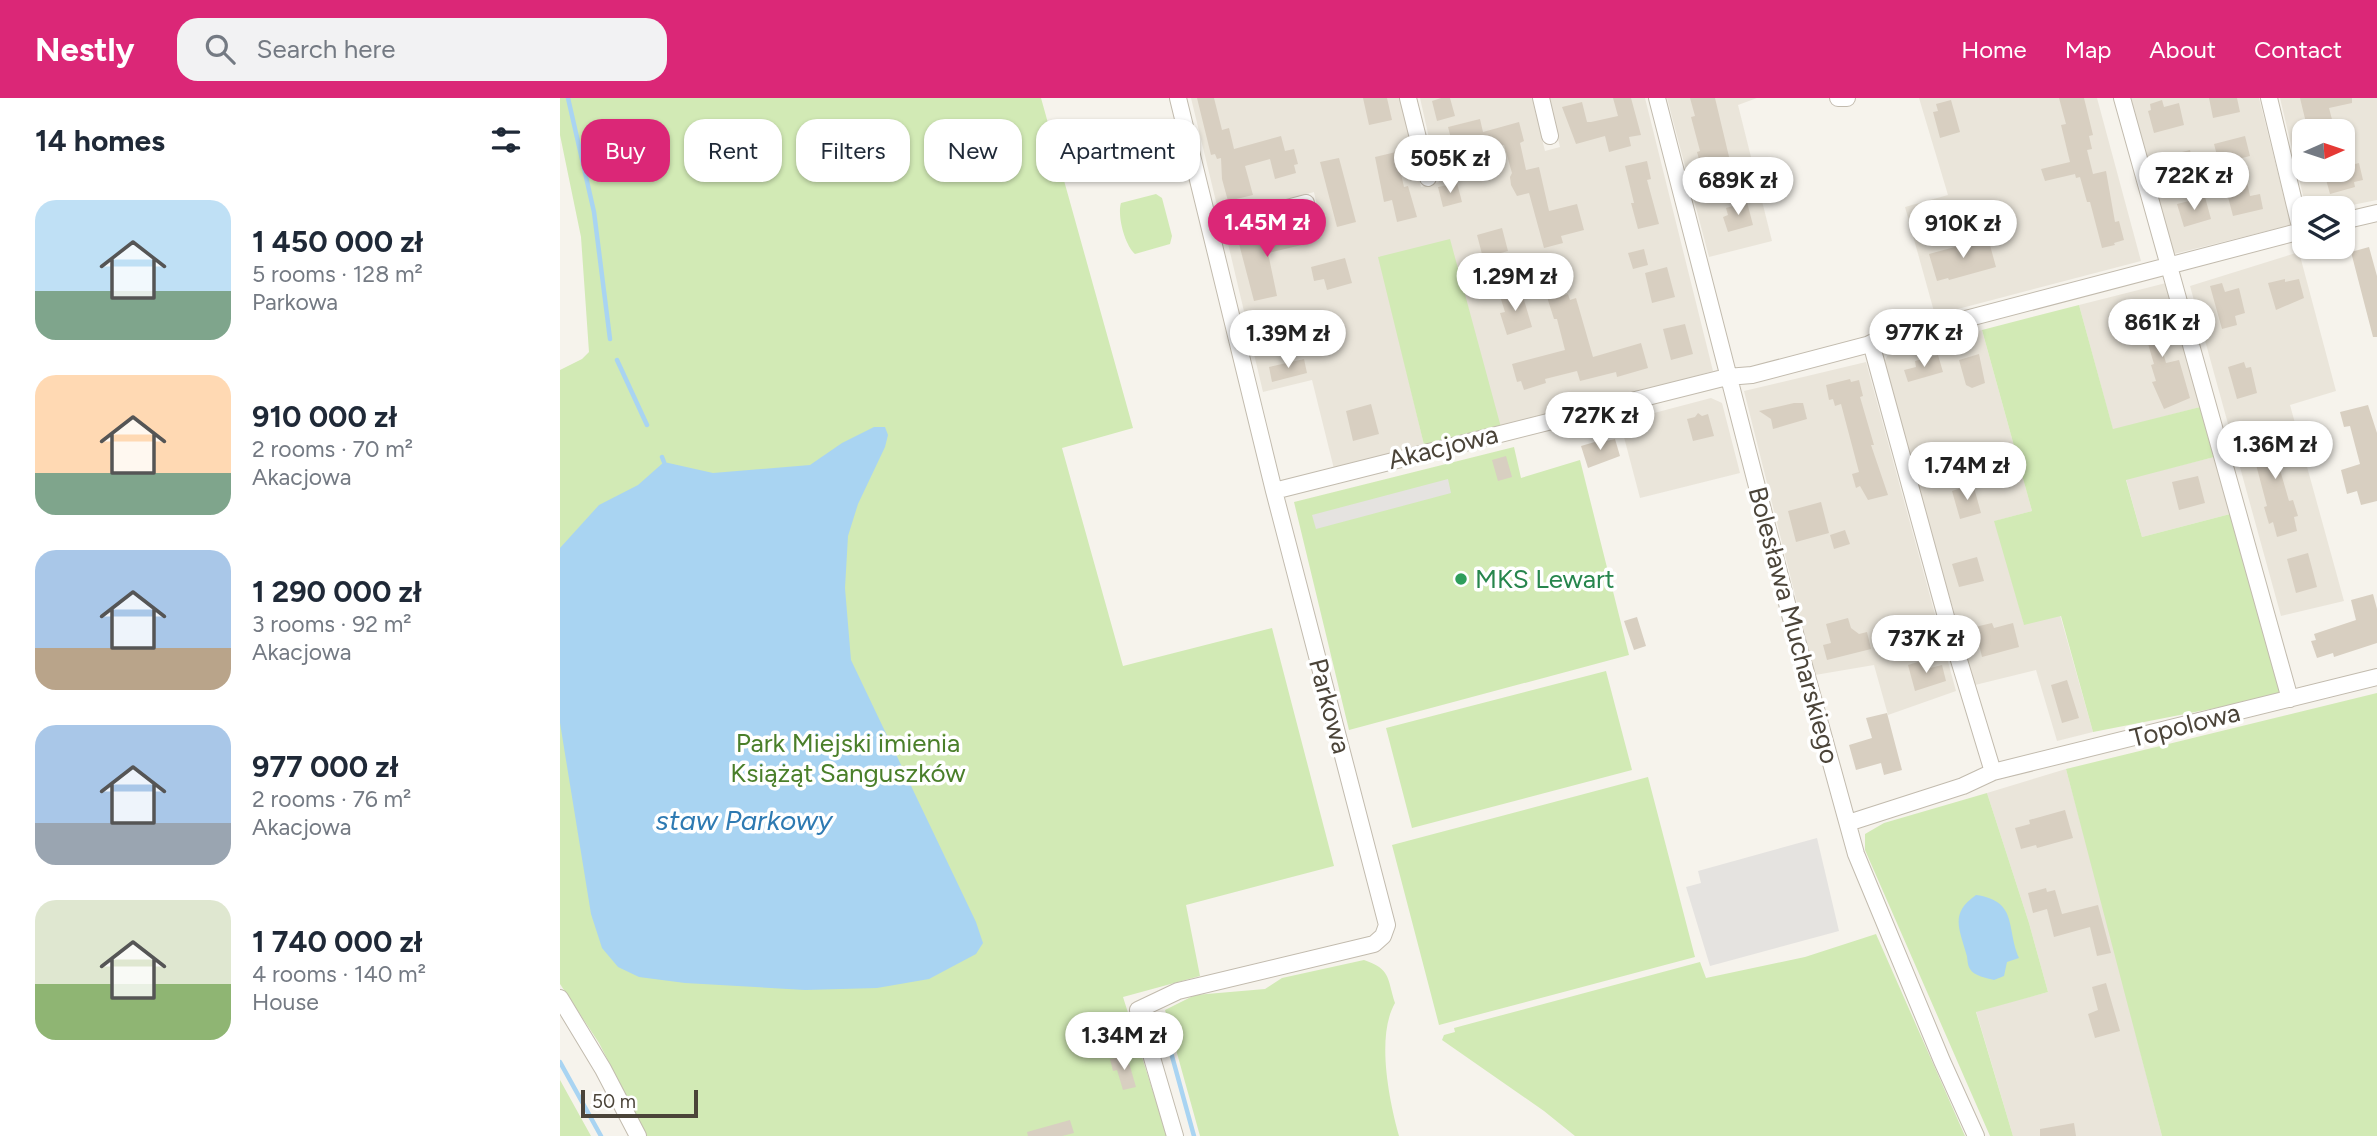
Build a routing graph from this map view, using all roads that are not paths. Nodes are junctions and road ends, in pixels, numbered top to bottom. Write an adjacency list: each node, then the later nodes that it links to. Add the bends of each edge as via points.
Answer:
1 (1178, 98): 15 (street, Parkowa)
2 (1408, 98): 10 (street)
3 (1541, 98): 9 (street)
4 (1657, 98): 19 (street, Bolesława Mucharskiego)
5 (1838, 98): 6 (street)
6 (1847, 98)
7 (2122, 98): 17 (street)
8 (2269, 98): 11 (street)
9 (1550, 136)
10 (1428, 178)
11 (2294, 196)
12 (1306, 203): 15 (street)
13 (2377, 213): 14 (street)
14 (2355, 218)
15 (1211, 228): 20 (street, Parkowa)
16 (2292, 234): 17 (street, Akacjowa)
17 (2169, 264): 18 (street, Akacjowa); 22 (street)
18 (1871, 343): 19 (street, Akacjowa, via 1752,375); 23 (street)
19 (1727, 377): 20 (street, Akacjowa); 24 (street, Bolesława Mucharskiego)
20 (1273, 491): 27 (street, Parkowa, via 1387,925 1374,944 1178,991 1138,1010)
21 (2377, 677): 22 (street, Topolowa)
22 (2290, 699): 23 (street, Topolowa)
23 (1993, 772): 24 (street, Topolowa)
24 (1848, 823): 28 (street, Bolesława Mucharskiego, via 1856,854)
25 (560, 998): 26 (street)
26 (638, 1136)
27 (1175, 1136)
28 (1976, 1136)

